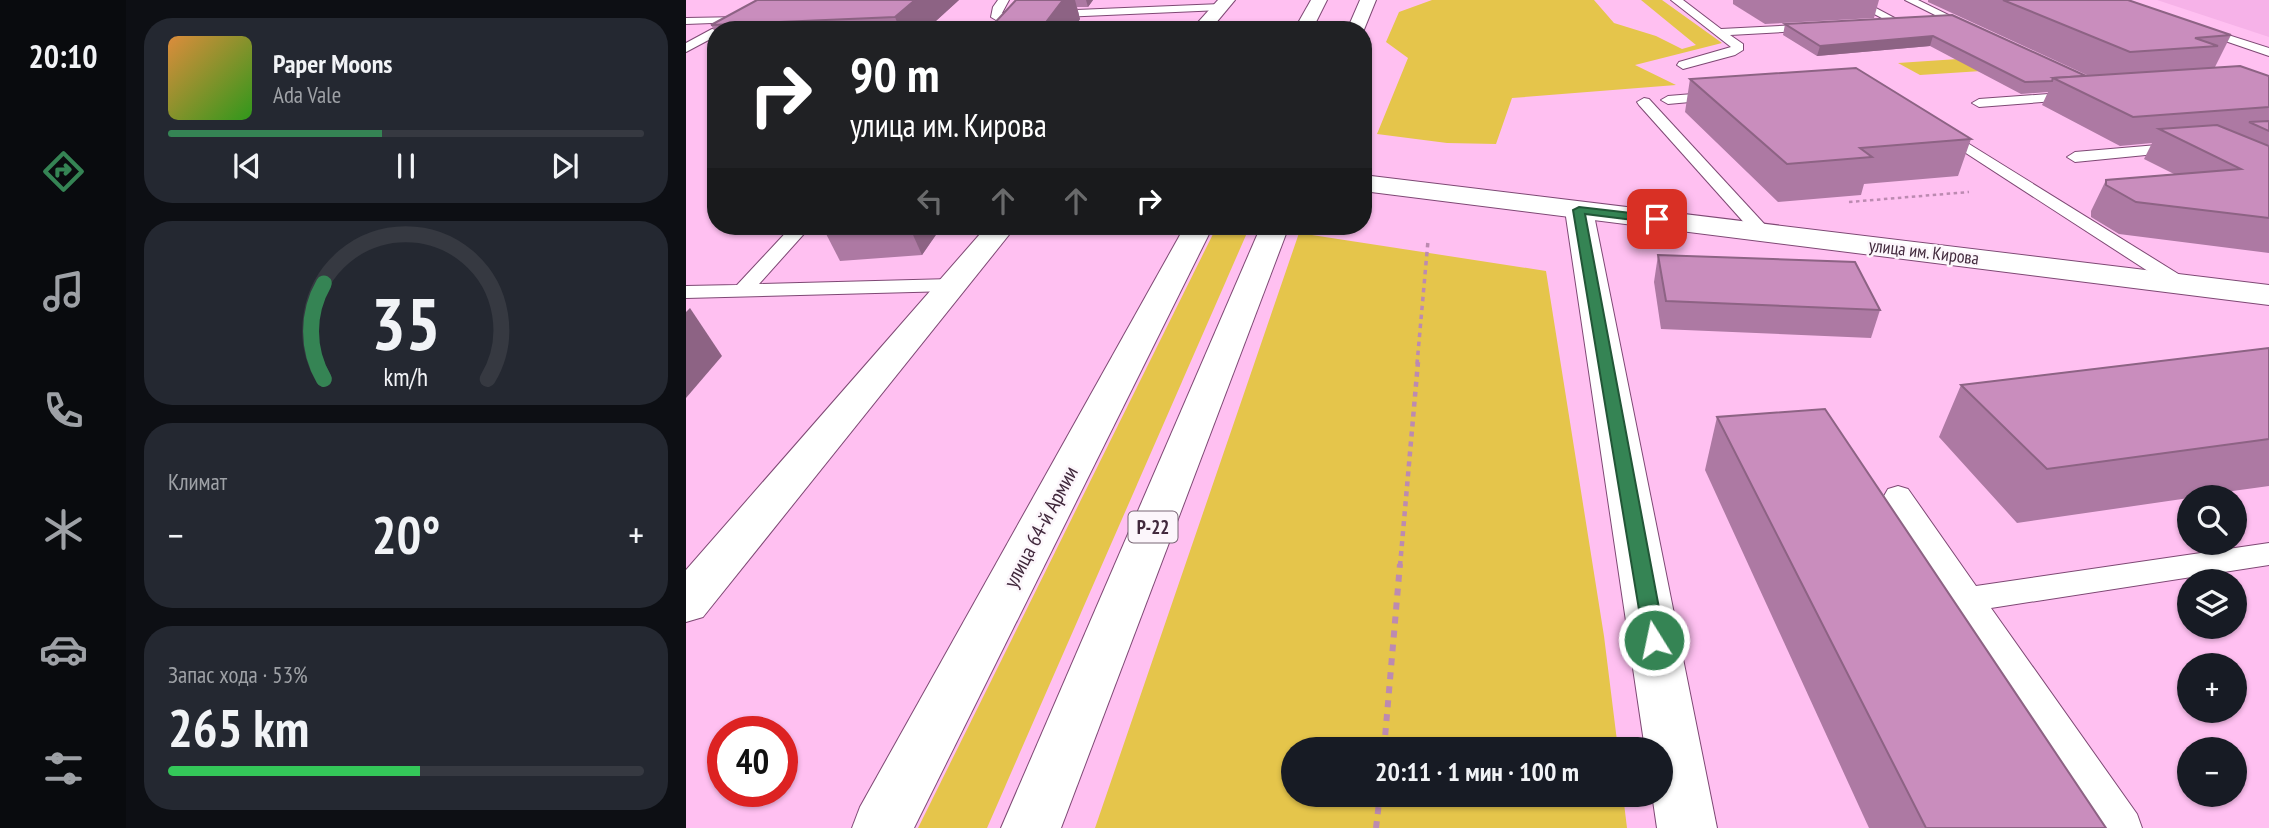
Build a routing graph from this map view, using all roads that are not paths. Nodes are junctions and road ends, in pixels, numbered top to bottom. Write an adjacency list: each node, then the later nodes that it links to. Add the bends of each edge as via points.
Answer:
1 (1004, 0): 9 (lane, via 993,19)
2 (1057, 0): 9 (lane)
3 (1319, 0): 14 (main road)
4 (1368, 0): 15 (main road)
5 (1676, 0): 22 (lane)
6 (1853, 0): 17 (lane)
7 (1910, 0): 10 (lane)
8 (1224, 3): 9 (lane); 13 (main road)
9 (1048, 15)
10 (1951, 19): 16 (lane); 24 (lane)
11 (686, 21): 12 (lane, via 743,16)
12 (734, 21)
13 (1208, 21)
14 (1308, 21)
15 (1360, 21)
16 (1924, 21)
17 (1897, 22): 18 (lane); 19 (lane)
18 (1911, 22)
19 (1871, 24)
20 (1831, 26): 22 (lane)
21 (2193, 26): 26 (lane)
22 (1720, 32): 27 (lane, via 1739,47)
23 (707, 36): 25 (lane)
24 (1989, 37)
25 (686, 48)
26 (2269, 52)
27 (1684, 65)
28 (1734, 94): 30 (lane)
29 (2085, 96): 32 (lane)
30 (1668, 100)
31 (1644, 102): 38 (lane)
32 (1979, 103)
33 (1922, 119): 43 (lane)
34 (2192, 148): 35 (lane)
35 (2075, 157)
36 (1372, 184): 37 (main road, улица им. Кирова)
37 (1579, 210): 38 (main road, улица им. Кирова); 54 (main road)
38 (1762, 232): 43 (main road, улица им. Кирова)
39 (794, 235): 45 (lane)
40 (994, 235): 44 (main road)
41 (1194, 235): 52 (main road, улица 64-й Армии)
42 (1271, 235): 53 (main road, Р-22)
43 (2181, 284): 47 (main road, улица им. Кирова)
44 (951, 285): 45 (lane); 51 (main road)
45 (742, 290): 46 (lane)
46 (686, 292)
47 (2269, 295)
48 (1898, 496): 50 (lane)
49 (2269, 554): 50 (lane)
50 (1967, 599): 55 (lane)
51 (686, 603)
52 (883, 828)
53 (1031, 828)
54 (1687, 828)
55 (2123, 828)

